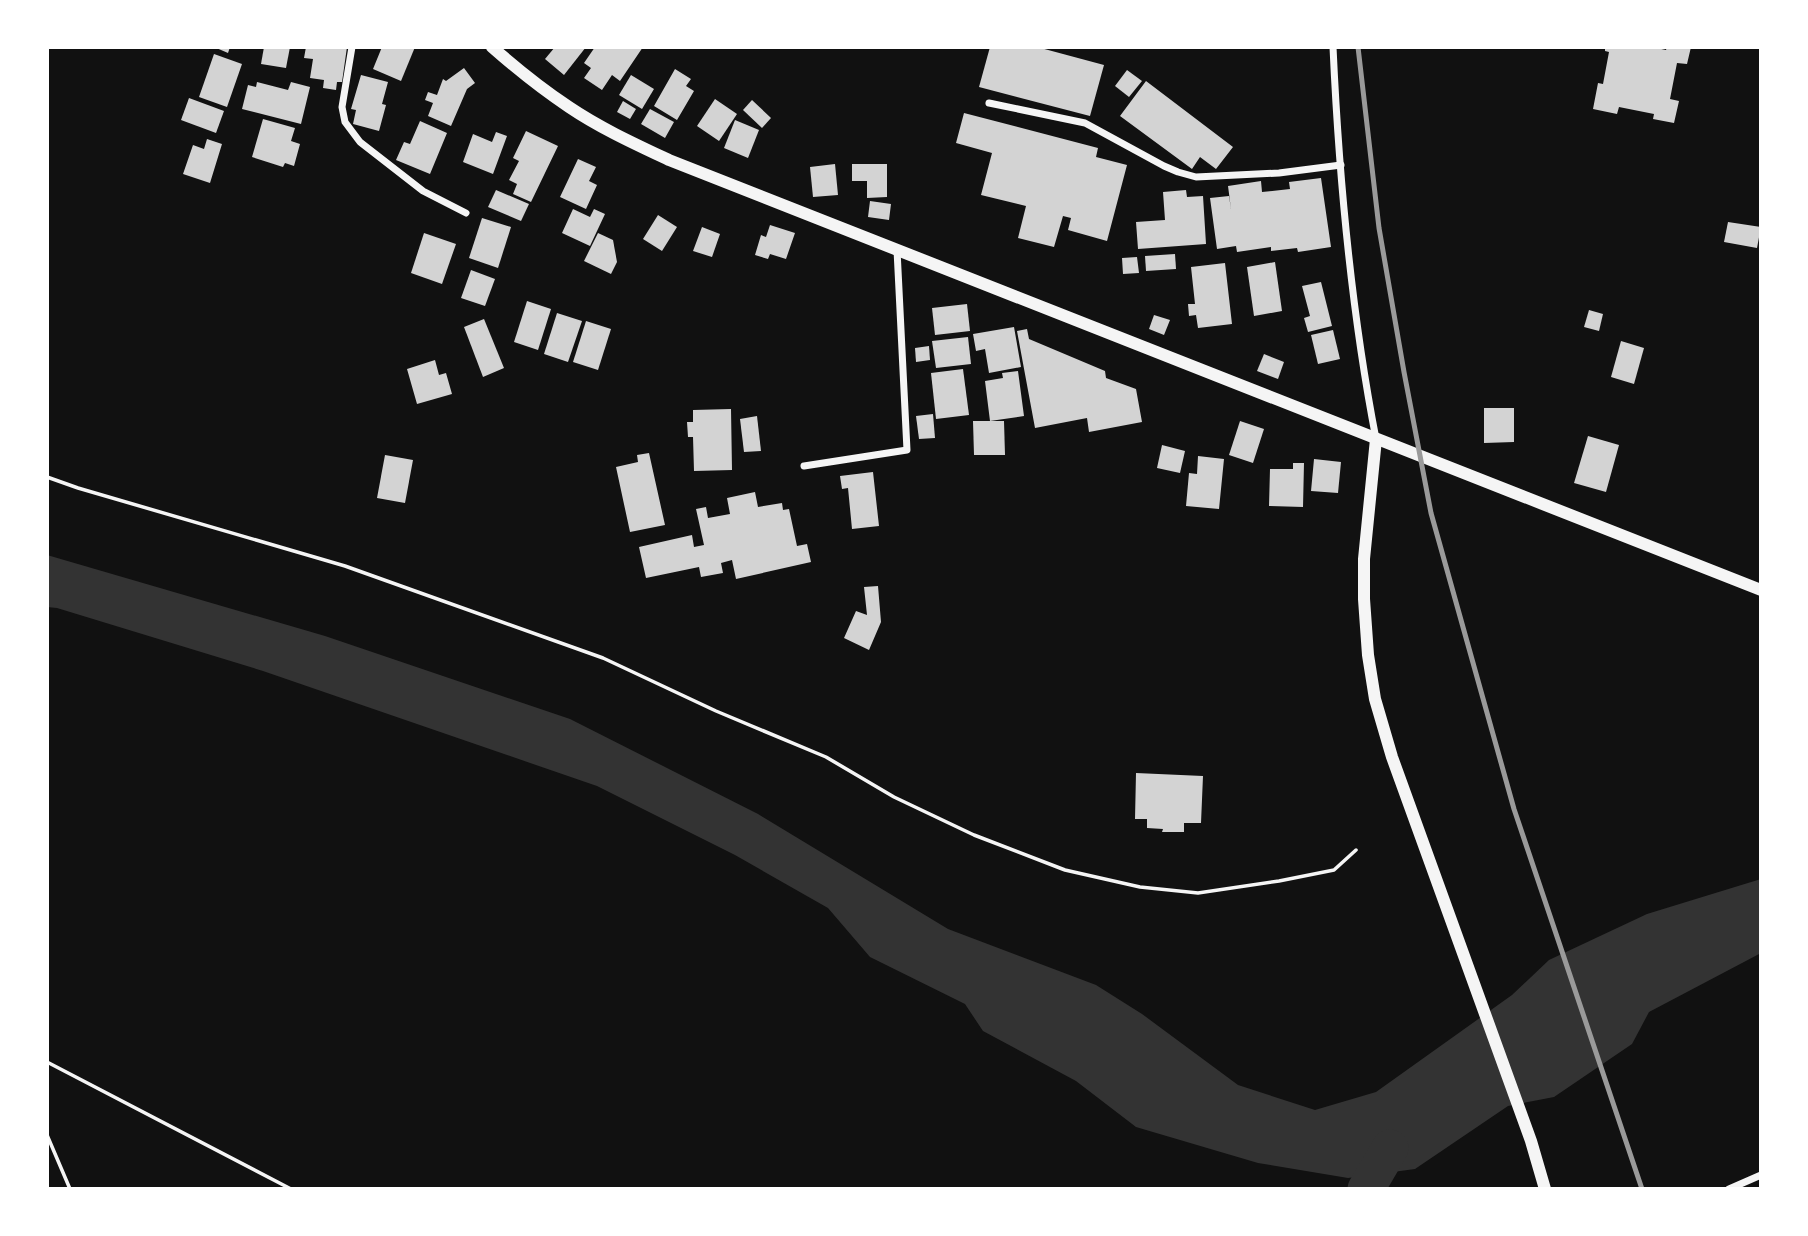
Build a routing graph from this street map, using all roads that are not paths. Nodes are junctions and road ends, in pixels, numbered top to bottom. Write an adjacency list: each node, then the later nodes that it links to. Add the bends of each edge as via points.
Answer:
1 (352, 47): 6 (street, via 342,107 345,122 360,142 423,191)
2 (492, 47): 7 (street, via 570,108 614,134 668,160)
3 (1333, 47): 5 (street)
4 (989, 103): 5 (street, via 1085,123 1178,173 1196,177)
5 (1340, 165): 8 (street)
6 (466, 214)
7 (897, 250): 8 (street); 9 (street, via 907,450)
8 (1376, 439): 10 (street); 12 (street, via 1364,559 1375,699)
9 (804, 466)
10 (1761, 590)
11 (1761, 1175): 13 (street)
12 (1545, 1189)
13 (1729, 1189)

